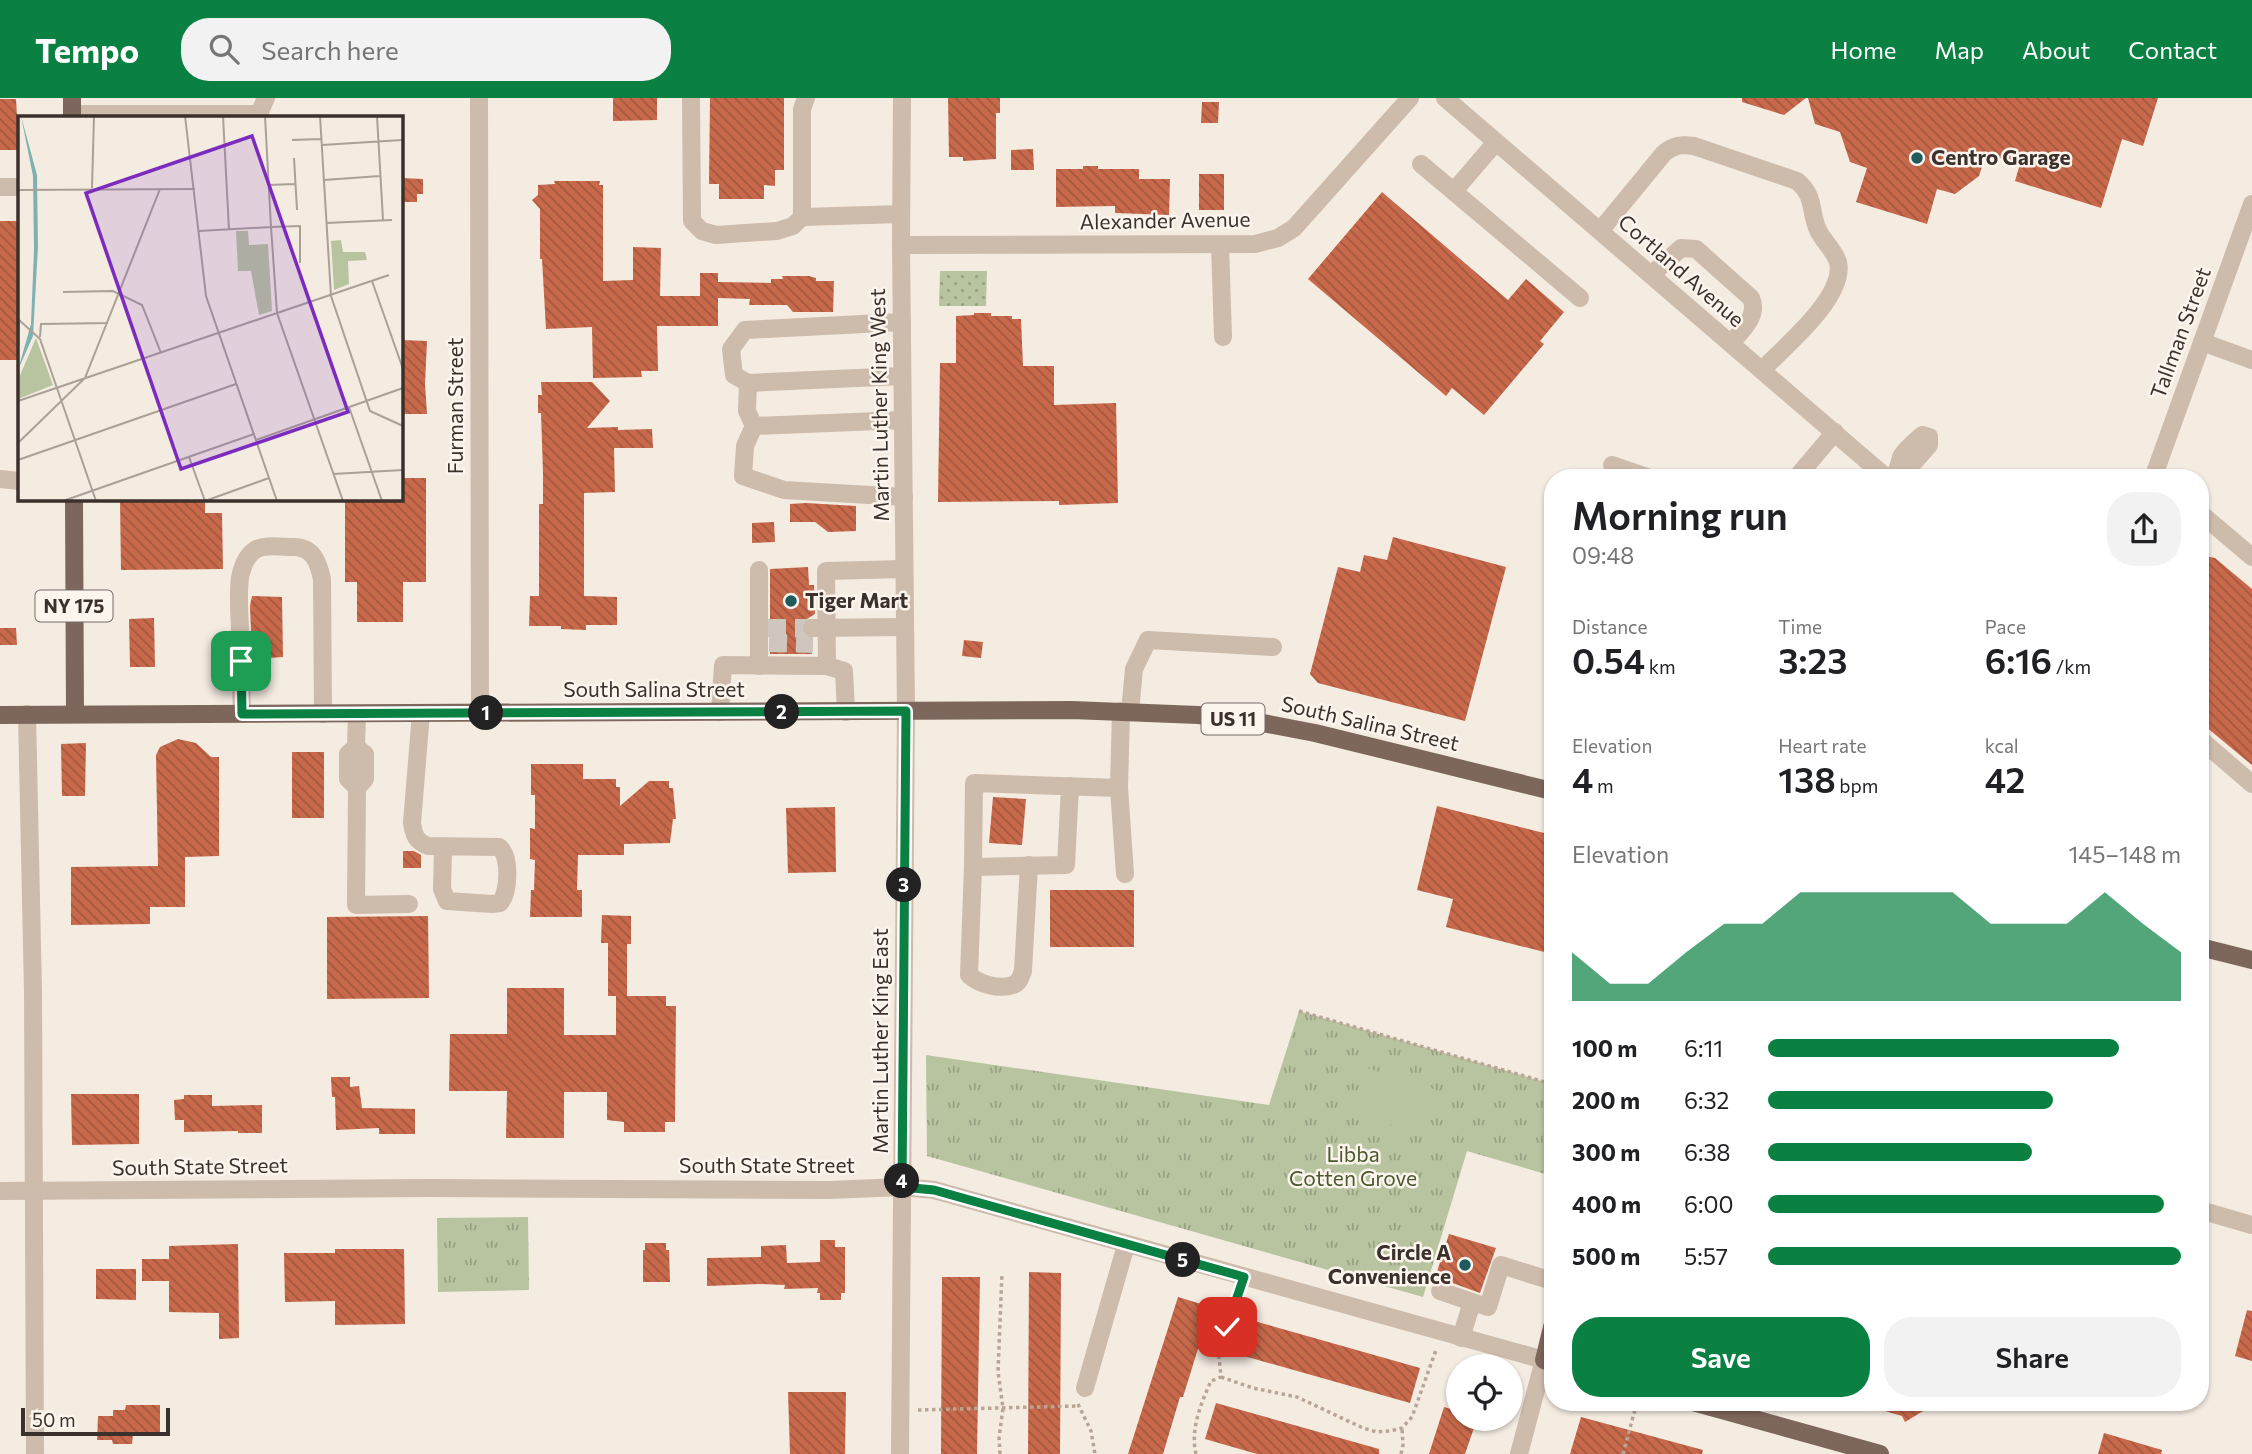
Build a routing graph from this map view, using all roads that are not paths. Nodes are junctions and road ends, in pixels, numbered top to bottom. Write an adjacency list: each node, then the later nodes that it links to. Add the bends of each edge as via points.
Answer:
1 (266, 98): 8 (street, via 259,114)
2 (478, 98): 59 (street, Furman Street)
3 (691, 98): 16 (street, via 692,221 716,235 777,231)
4 (807, 98): 16 (street, via 802,109)
5 (902, 98): 15 (street, Martin Luther King West)
6 (1410, 98): 20 (street, Alexander Avenue, via 1294,228 1255,244)
7 (1445, 98): 9 (street, Cortland Avenue)
8 (72, 110)
9 (1496, 142): 13 (street); 17 (street, Cortland Avenue)
10 (1422, 164): 13 (street)
11 (0, 187): 12 (street)
12 (18, 187)
13 (1454, 191): 22 (street)
14 (2252, 204): 18 (street, Tallman Street)
15 (901, 214): 16 (street); 19 (street, Martin Luther King West)
16 (802, 217)
17 (1600, 231): 21 (street, Cortland Avenue); 28 (street, via 1664,153 1683,144 1797,181 1806,188 1817,229 1838,264 1838,276 1825,304)
18 (2245, 244): 25 (street, Tallman Street)
19 (901, 245): 20 (street, Alexander Avenue); 23 (street, Martin Luther King West)
20 (1220, 245): 24 (street)
21 (1651, 275): 26 (street, Cortland Avenue); 26 (street, via 1681,248 1696,249 1754,304 1753,314)
22 (1580, 298)
23 (902, 322): 29 (street, Martin Luther King West); 30 (street, via 745,330 731,349 734,375)
24 (1223, 337)
25 (2202, 342): 27 (street); 40 (street, Tallman Street)
26 (1731, 343): 28 (street, Cortland Avenue)
27 (2252, 360)
28 (1762, 370): 33 (street, Cortland Avenue)
29 (902, 376): 30 (street); 31 (street, Martin Luther King West)
30 (748, 383): 32 (street, via 747,411)
31 (903, 420): 32 (street); 43 (street, Martin Luther King West)
32 (754, 426): 43 (street, via 745,446 743,476 784,490)
33 (1835, 432): 37 (street); 38 (street, Cortland Avenue)
34 (1931, 435): 39 (street, via 1930,445)
35 (1612, 465): 36 (street)
36 (1624, 469)
37 (1804, 469)
38 (1886, 469)
39 (1902, 469)
40 (2158, 469)
41 (0, 480): 42 (street)
42 (18, 481)
43 (904, 497): 47 (street, Martin Luther King West)
44 (74, 500): 60 (main road, NY 175)
45 (2209, 521): 46 (street)
46 (2252, 557)
47 (904, 569): 49 (street, Martin Luther King West); 50 (street, via 826,571)
48 (759, 570): 52 (street, via 764,635)
49 (905, 627): 50 (street); 54 (street, Martin Luther King West)
50 (820, 636): 53 (street)
51 (1273, 647): 57 (street, via 1148,640 1134,669)
52 (760, 666): 53 (street); 55 (street, via 723,665)
53 (828, 666): 56 (street, via 844,671)
54 (906, 711): 56 (main road, South Salina Street / US 11); 57 (main road, South Salina Street / US 11); 78 (street, Martin Luther King East)
55 (720, 712): 56 (main road, South Salina Street / US 11); 59 (main road, South Salina Street / US 11)
56 (846, 712)
57 (1125, 712): 69 (street); 70 (main road, South Salina Street / US 11, via 1247,720)
58 (421, 713): 59 (main road, South Salina Street / US 11); 63 (main road, South Salina Street / US 11); 71 (street, via 412,823 418,842)
59 (480, 713)
60 (75, 714): 61 (main road, South Salina Street / US 11); 65 (main road, South Salina Street / US 11)
61 (242, 714): 62 (main road, South Salina Street / US 11); 62 (street, via 239,609 245,561 261,547 302,547 319,563 322,579)
62 (323, 714): 63 (main road, South Salina Street / US 11)
63 (357, 714): 75 (street, via 356,747 348,754 348,779 357,788 356,905)
64 (0, 715): 65 (main road, South Salina Street / US 11)
65 (27, 715): 80 (street)
66 (2209, 747): 67 (street)
67 (2252, 784)
68 (1070, 786): 69 (street); 72 (street, via 1066,865); 73 (street, via 974,783)
69 (1119, 788): 74 (street)
70 (1544, 789)
71 (443, 847): 71 (street, via 492,846 504,851 505,898 492,904 447,901 442,889)
72 (1029, 865): 73 (street); 73 (street, via 1023,971 1012,986 987,985 969,975)
73 (974, 867)
74 (1125, 874)
75 (409, 904)
76 (2209, 949): 77 (main road)
77 (2252, 960)
78 (902, 1187): 80 (street, South State Street); 83 (street, South State Street, via 934,1190); 94 (street, Martin Luther King East)
79 (0, 1191): 80 (street, South State Street)
80 (33, 1191): 93 (street)
81 (2209, 1213): 82 (street)
82 (2252, 1225)
83 (1126, 1245): 87 (street, South State Street); 90 (street)
84 (1544, 1278): 86 (street, via 1501,1265 1489,1307)
85 (1440, 1291): 86 (street)
86 (1472, 1301): 87 (street)
87 (1461, 1338): 88 (street, South State Street)
88 (1544, 1361)
89 (1544, 1375): 95 (street)
90 (1085, 1388)
91 (1723, 1411): 92 (main road)
92 (1851, 1450): 96 (main road)
93 (35, 1454)
94 (900, 1454)
95 (1519, 1454)
96 (1880, 1454)

